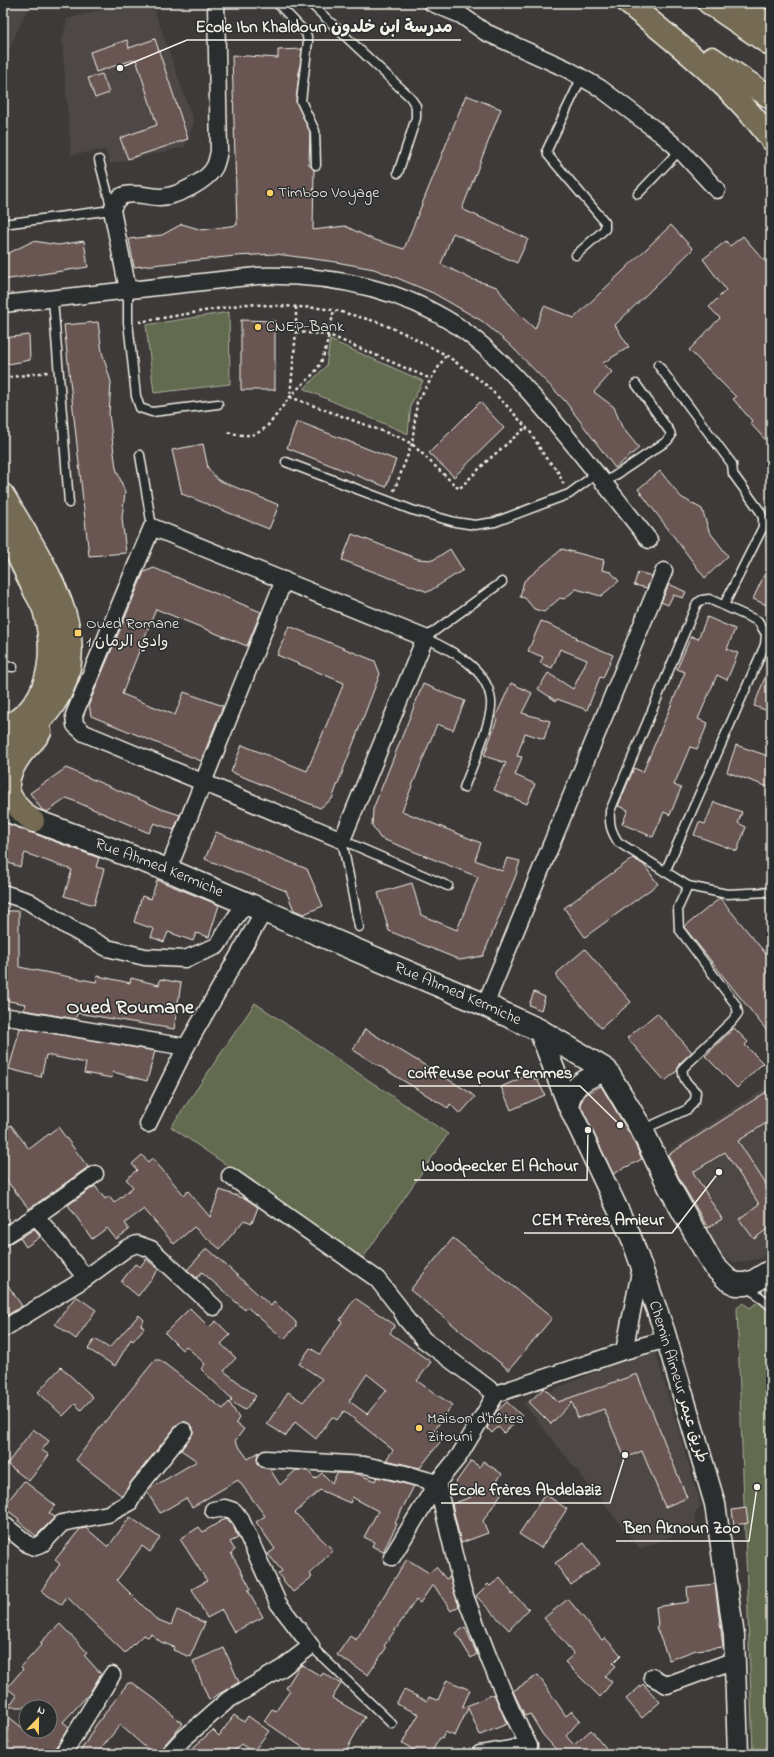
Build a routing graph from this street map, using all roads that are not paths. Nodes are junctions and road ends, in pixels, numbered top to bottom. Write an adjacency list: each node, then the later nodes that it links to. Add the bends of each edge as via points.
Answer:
1 (277, 3): 16 (lane, via 306,33 308,41 301,101 315,131)
2 (310, 3): 17 (lane, via 410,97 416,106 416,118)
3 (432, 3): 11 (street, via 461,15 485,32)
4 (628, 3): 13 (main road, via 698,60 750,112)
5 (635, 3): 12 (main road)
6 (709, 3): 10 (main road)
7 (743, 3): 9 (main road)
8 (218, 5): 20 (street, via 219,151 215,167 205,178 181,192 162,197 125,195 115,201)
9 (771, 29)
10 (771, 45)
11 (582, 77): 14 (street); 22 (lane, via 547,150 548,155 605,222 604,230)
12 (771, 98)
13 (771, 139)
14 (680, 150): 18 (street); 19 (lane)
15 (99, 160): 20 (lane)
16 (316, 165)
17 (398, 173)
18 (717, 190)
19 (638, 194)
20 (112, 210): 21 (lane); 23 (street)
21 (3, 224)
22 (576, 255)
23 (128, 290): 24 (street); 28 (lane, via 128,322 136,396 140,408 152,412); 31 (street, via 256,276 289,275 352,283 427,309 456,325 504,364)
24 (53, 299): 25 (street); 33 (lane)
25 (3, 304)
26 (658, 365): 40 (lane, via 732,464 733,474 763,518 763,527)
27 (636, 384): 31 (lane, via 671,436 667,441)
28 (218, 404)
29 (140, 455): 34 (lane)
30 (286, 462): 31 (lane, via 412,510 476,525 495,522 569,494)
31 (600, 478): 36 (street)
32 (3, 495): 44 (main road, via 37,552 63,606 69,627 68,669 54,706)
33 (69, 504)
34 (152, 527): 38 (street); 47 (street, via 74,715 75,725 84,733)
35 (3, 528): 45 (main road, via 45,612 50,652 48,674 41,692 28,711)
36 (649, 540)
37 (664, 571): 60 (street)
38 (284, 580): 41 (street); 47 (street)
39 (502, 582): 41 (lane)
40 (724, 605): 53 (lane, via 758,621 766,634 765,645); 53 (lane, via 709,599 697,603 610,811 610,827 618,842)
41 (425, 638): 48 (lane, via 454,652 474,668 487,685 491,701 490,718); 51 (street)
42 (3, 666): 43 (lane)
43 (13, 667)
44 (43, 719): 46 (main road, via 17,740); 50 (main road, via 36,739 23,753 8,778 8,788 17,809)
45 (3, 728)
46 (3, 746)
47 (204, 782): 51 (street); 52 (street)
48 (464, 788)
49 (3, 809): 50 (main road, Rue Ahmed Kermiche)
50 (33, 821): 52 (main road, Rue Ahmed Kermiche)
51 (342, 840): 54 (lane); 59 (lane)
52 (168, 870): 58 (main road, Rue Ahmed Kermiche)
53 (665, 872): 55 (lane)
54 (448, 886)
55 (688, 886): 56 (lane, via 727,894); 67 (lane, via 678,908 680,929 736,1005 738,1013 683,1068 685,1081 696,1092 695,1100 688,1108)
56 (771, 892)
57 (3, 893): 58 (street, via 28,902 107,948 146,957 185,959 217,946)
58 (255, 907): 60 (main road, Rue Ahmed Kermiche); 63 (street)
59 (359, 927)
60 (485, 1005): 62 (main road, Rue Ahmed Kermiche)
61 (3, 1016): 63 (street)
62 (540, 1030): 64 (main road, Rue Ahmed Kermiche); 65 (street, Chemin Aïmeur طريق عيمر)
63 (186, 1047): 66 (street)
64 (606, 1070): 65 (street, via 576,1085); 67 (main road, Rue Ahmed Kermiche)
65 (568, 1105): 72 (street, Chemin Aïmeur طريق عيمر, via 632,1237)
66 (148, 1124)
67 (642, 1130): 75 (main road, Rue Ahmed Kermiche, via 670,1188 713,1265 728,1280 736,1284)
68 (95, 1174): 70 (street)
69 (230, 1176): 81 (street, via 376,1279 424,1340)
70 (36, 1216): 71 (street); 74 (street)
71 (3, 1237)
72 (641, 1267): 79 (street, Chemin Aïmeur طريق عيمر); 80 (street)
73 (771, 1271): 75 (main road)
74 (86, 1278): 77 (street, via 127,1248 137,1244 151,1249); 78 (street)
75 (746, 1284): 76 (lane)
76 (771, 1306)
77 (214, 1307)
78 (3, 1329)
79 (667, 1339): 80 (street); 89 (street, Chemin Aïmeur طريق عيمر, via 715,1504 734,1636)
80 (624, 1351): 81 (street)
81 (496, 1394): 84 (street, via 459,1456)
82 (184, 1431): 86 (street, via 129,1503 108,1514 62,1523 43,1544 36,1547 29,1545)
83 (266, 1459): 84 (street, via 364,1465)
84 (437, 1483): 87 (street); 95 (street, via 462,1588 493,1668 529,1746)
85 (213, 1510): 88 (street, via 234,1510 241,1520 278,1603)
86 (3, 1524)
87 (392, 1557)
88 (311, 1646): 92 (lane); 94 (street, via 281,1669 228,1700)
89 (735, 1660): 91 (street, via 667,1684); 96 (street, Chemin Aïmeur طريق عيمر)
90 (112, 1675): 93 (street)
91 (652, 1677)
92 (392, 1724)
93 (63, 1754)
94 (169, 1754)
95 (480, 1754)
96 (738, 1754)

